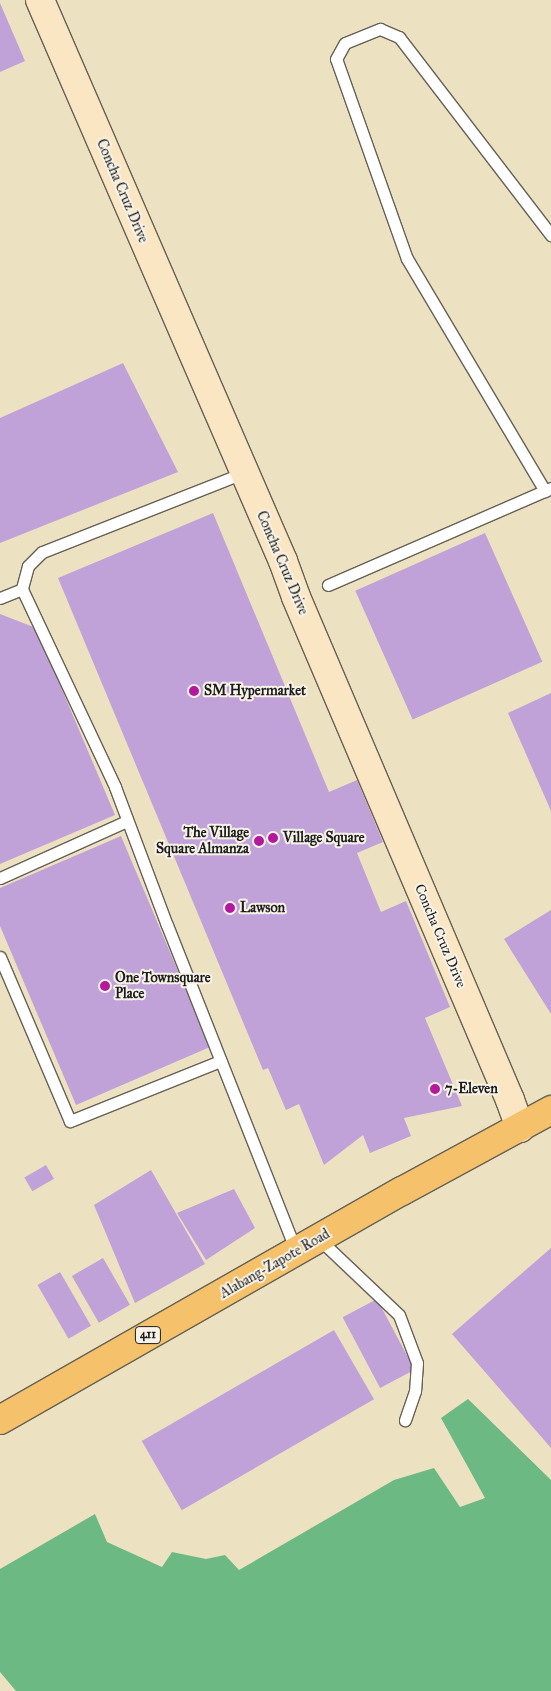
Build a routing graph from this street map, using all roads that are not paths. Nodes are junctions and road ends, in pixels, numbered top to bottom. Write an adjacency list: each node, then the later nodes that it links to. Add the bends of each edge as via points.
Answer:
1 (40, 0): 3 (street, Concha Cruz Drive)
2 (551, 235): 4 (lane, via 399,38 380,29 345,43 336,59 407,259)
3 (244, 473): 6 (lane, via 42,552 28,566); 13 (street, Concha Cruz Drive, via 284,561 296,597)
4 (548, 490): 5 (lane)
5 (328, 585)
6 (22, 589): 7 (lane); 8 (lane)
7 (0, 598)
8 (127, 821): 9 (lane); 11 (lane)
9 (0, 878)
10 (0, 956): 11 (lane, via 70,1121)
11 (220, 1060): 14 (lane)
12 (551, 1110): 13 (highway, Alabang-Zapote Road / 411)
13 (520, 1128): 14 (highway, Alabang-Zapote Road / 411)
14 (308, 1246): 15 (highway, Alabang-Zapote Road / 411); 16 (lane, via 399,1315 417,1363 415,1390)
15 (0, 1420)
16 (405, 1420)

